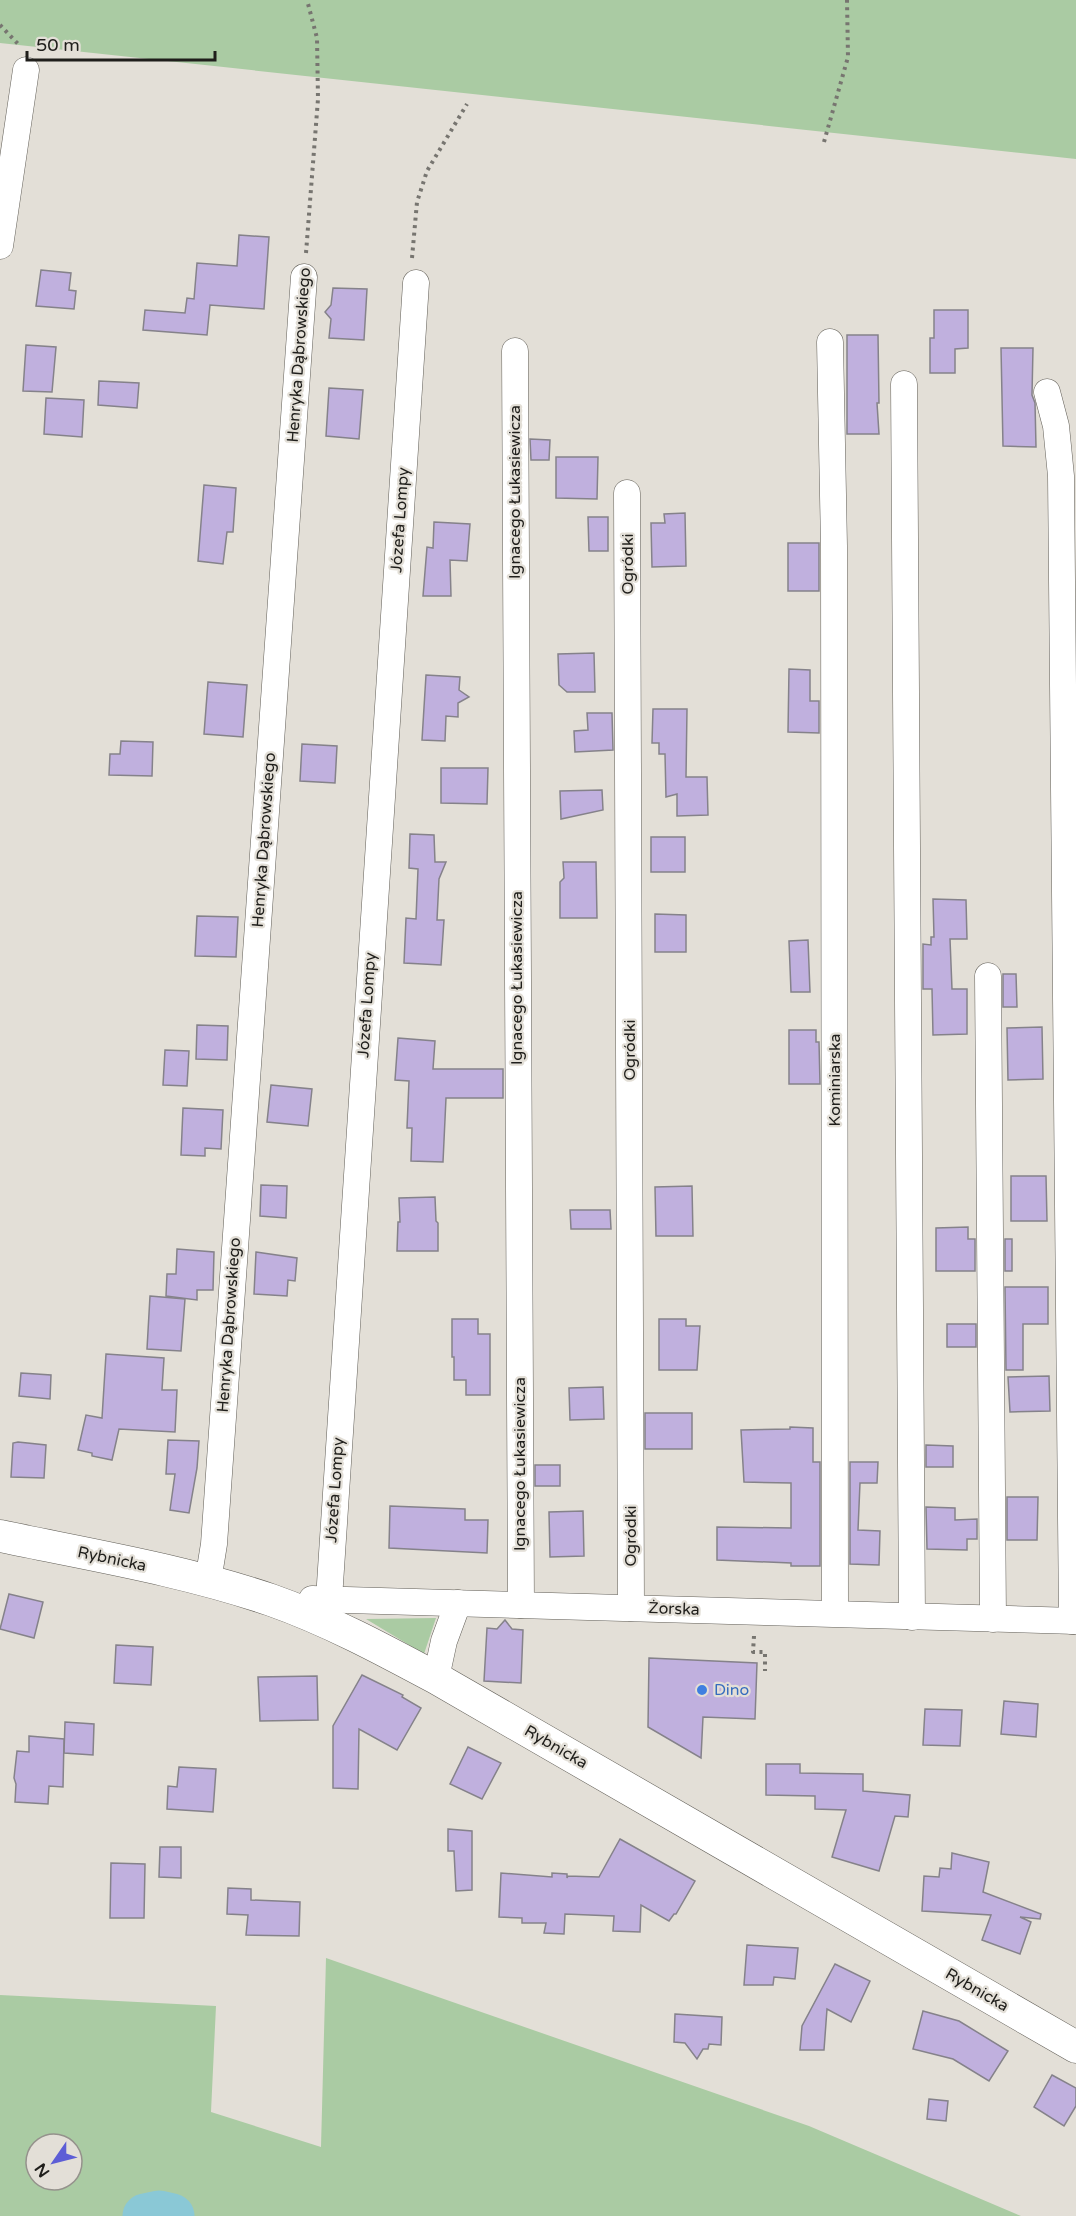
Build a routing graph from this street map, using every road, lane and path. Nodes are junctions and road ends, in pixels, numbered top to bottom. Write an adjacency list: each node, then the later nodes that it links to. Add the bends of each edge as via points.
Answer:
1 (308, 0): 7 (path, Henryka Dąbrowskiego, via 317,38 318,99)
2 (847, 0): 5 (path, via 848,57)
3 (26, 70): 6 (street)
4 (467, 104): 8 (path, via 427,171 417,202 411,272)
5 (824, 142)
6 (0, 246)
7 (304, 277): 16 (street, Henryka Dąbrowskiego, via 214,1544)
8 (416, 283): 17 (street, Józefa Lompy)
9 (830, 342): 23 (street, Kominiarska, via 834,546)
10 (515, 351): 20 (street, Ignacego Łukasiewicza)
11 (904, 384): 24 (street)
12 (1047, 392): 26 (street, via 1056,426 1061,476)
13 (627, 492): 21 (street, Ogródki)
14 (988, 976): 25 (street)
15 (0, 1536): 16 (main road, Rybnicka)
16 (208, 1581): 18 (main road, Rybnicka)
17 (328, 1599): 18 (street, Żorska); 19 (street, Żorska)
18 (273, 1601): 28 (main road, Rybnicka, via 336,1626)
19 (458, 1603): 20 (street, Żorska); 28 (street)
20 (521, 1605): 21 (street, Żorska)
21 (631, 1608): 22 (street, Żorska)
22 (758, 1611): 23 (street, Żorska); 27 (path, via 753,1652 765,1652)
23 (836, 1613): 24 (street, Żorska)
24 (912, 1617): 25 (street, Żorska)
25 (993, 1619): 26 (street, Żorska)
26 (1074, 1621)
27 (765, 1671)
28 (436, 1678): 29 (main road, Rybnicka)
29 (1076, 2047)

